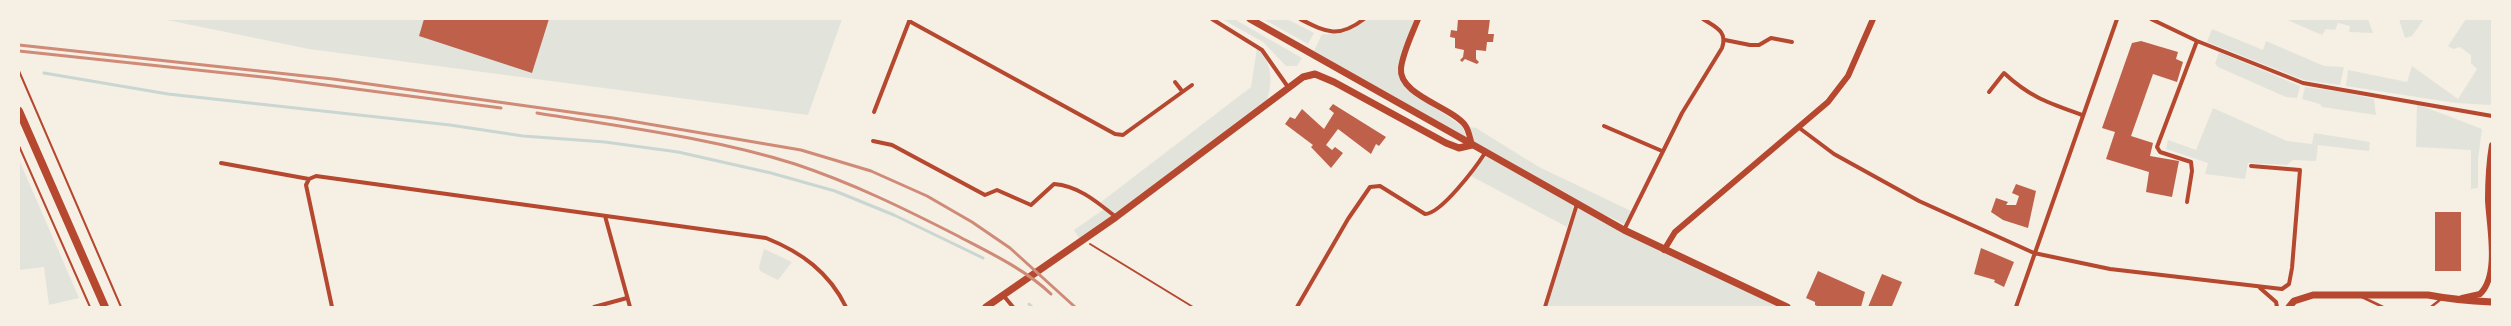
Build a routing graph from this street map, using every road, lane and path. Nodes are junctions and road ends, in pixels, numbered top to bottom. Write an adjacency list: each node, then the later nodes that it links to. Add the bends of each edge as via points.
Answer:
1 (1212, 19): 17 (street, via 1262,50)
2 (1250, 19): 27 (main road)
3 (1300, 19): 4 (street, via 1321,30 1338,32 1353,28)
4 (1364, 19)
5 (1418, 19): 27 (street, via 1406,49 1401,68 1402,77 1412,89 1465,124)
6 (1703, 19): 11 (street, via 1722,32)
7 (1873, 19): 25 (street, via 1848,76 1838,90)
8 (2117, 19): 22 (street)
9 (2150, 19): 12 (street)
10 (909, 20): 18 (street, via 1115,134 1123,135); 21 (street)
11 (1725, 40): 13 (street, via 1759,45 1771,38); 30 (street)
12 (2197, 41): 23 (street, via 2297,81); 35 (street, via 2157,147 2160,152 2191,162)
13 (1792, 42)
14 (19, 71): 53 (path)
15 (1175, 82): 18 (street)
16 (1192, 85): 18 (street)
17 (1288, 87): 27 (main road, via 1308,75 1324,77 1446,143 1459,148); 38 (main road)
18 (1182, 92)
19 (1989, 92): 22 (street, via 2004,74 2034,97)
20 (19, 110): 52 (highway)
21 (874, 112)
22 (2082, 115): 42 (street)
23 (2492, 116)
24 (1604, 126): 30 (street)
25 (1798, 127): 41 (street, via 1675,232); 42 (street, via 1834,154 1919,201)
26 (873, 141): 38 (street, via 892,145 985,195 997,190 1031,205 1054,184 1066,185 1091,197)
27 (1472, 145): 31 (main road)
28 (2492, 145): 43 (street, via 2488,186)
29 (19, 146): 51 (path)
30 (1662, 151): 39 (street)
31 (1485, 153): 36 (main road); 61 (street, via 1455,190 1428,214 1424,214 1380,186 1370,186)
32 (221, 164): 34 (street)
33 (2251, 166): 44 (street, via 2300,170 2289,284 2282,289)
34 (309, 179): 37 (street, via 316,176); 54 (street, via 306,185)
35 (2187, 202)
36 (1577, 204): 39 (main road); 62 (street)
37 (605, 216): 47 (street); 57 (street, via 766,238 788,247 819,269 833,285)
38 (1116, 217): 40 (main road)
39 (1624, 230): 41 (main road)
40 (1084, 240): 46 (main road); 60 (path)
41 (1664, 250): 63 (main road)
42 (2034, 253): 44 (street, via 2110,269); 64 (street)
43 (2492, 256): 49 (street, via 2490,278 2483,291)
44 (2260, 288): 65 (street, via 2276,302)
45 (2356, 294): 48 (main road, via 2428,295); 66 (main road, via 2304,297); 67 (lane)
46 (1003, 295): 58 (main road); 59 (street)
47 (627, 298): 55 (street); 56 (street)
48 (2441, 298): 49 (main road); 68 (lane)
49 (2462, 298): 50 (main road)
50 (2492, 302)
51 (90, 307)
52 (105, 307)
53 (121, 307)
54 (332, 307)
55 (594, 307)
56 (630, 307)
57 (846, 307)
58 (986, 307)
59 (1013, 307)
60 (1193, 307)
61 (1297, 307)
62 (1545, 307)
63 (1787, 307)
64 (2016, 307)
65 (2277, 307)
66 (2289, 307)
67 (2383, 307)
68 (2431, 307)

